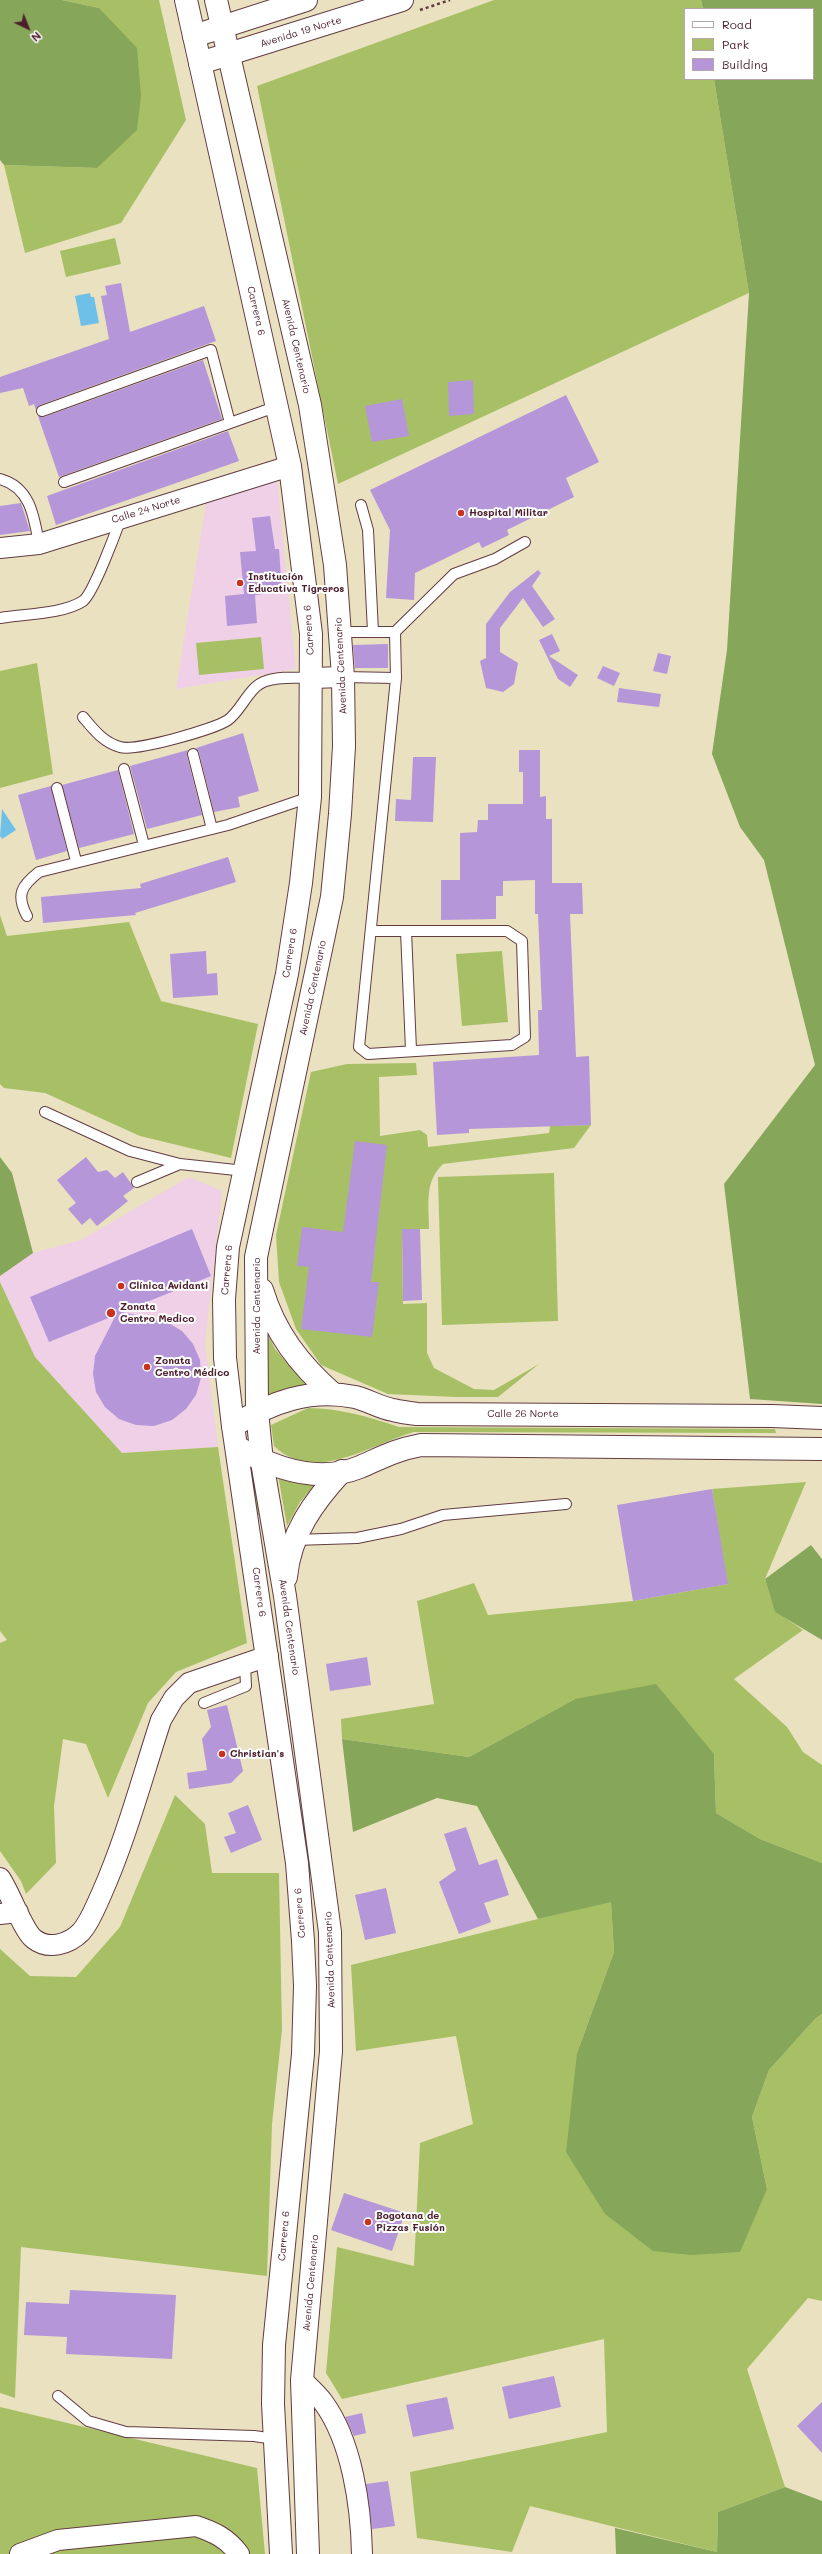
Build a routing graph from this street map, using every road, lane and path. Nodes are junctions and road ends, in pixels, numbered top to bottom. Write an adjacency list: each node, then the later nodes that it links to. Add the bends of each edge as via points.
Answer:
1 (186, 0): 6 (main road, Carrera 6)
2 (216, 0): 5 (main road, Avenida Centenario)
3 (306, 0): 5 (main road)
4 (402, 0): 7 (main road, Avenida 19 Norte)
5 (223, 28): 6 (main road); 7 (main road, Avenida Centenario)
6 (194, 36): 8 (main road, Carrera 6)
7 (229, 54): 8 (main road, Avenida 19 Norte); 21 (main road, Avenida Centenario, via 310,405 335,565)
8 (200, 63): 9 (main road, Carrera 6)
9 (278, 406): 11 (lane); 12 (main road, Carrera 6)
10 (42, 411): 11 (lane, via 211,350)
11 (230, 423): 14 (lane)
12 (290, 466): 16 (street, Calle 24 Norte); 25 (main road, Carrera 6, via 311,634)
13 (0, 479): 18 (lane, via 15,485 27,497)
14 (64, 482)
15 (361, 505): 22 (lane, via 368,530)
16 (121, 518): 18 (street, Calle 24 Norte); 20 (lane, via 111,548 85,600 69,608)
17 (525, 542): 23 (lane, via 495,559 454,574)
18 (39, 544): 19 (street, Calle 24 Norte)
19 (0, 548)
20 (0, 618)
21 (339, 632): 22 (lane); 24 (main road, Avenida Centenario)
22 (373, 632): 23 (lane)
23 (395, 632): 26 (lane)
24 (343, 677): 25 (street); 26 (lane); 43 (main road, Avenida Centenario, via 344,746 341,807 332,896)
25 (312, 678): 27 (lane, via 266,681 258,685 228,720 135,749 121,748 103,740); 31 (main road, Carrera 6)
26 (396, 678): 36 (lane)
27 (83, 717)
28 (193, 754): 32 (lane)
29 (124, 769): 33 (lane)
30 (57, 788): 34 (lane)
31 (310, 797): 32 (lane); 41 (main road, Carrera 6, via 287,974)
32 (212, 829): 33 (lane)
33 (144, 845): 34 (lane)
34 (76, 861): 35 (lane, via 39,872 28,880 21,891 20,903)
35 (27, 916)
36 (371, 931): 37 (lane); 38 (lane, via 359,1047 368,1054)
37 (406, 931): 38 (lane); 38 (lane, via 507,931 522,941 525,1037 512,1045)
38 (411, 1050)
39 (45, 1112): 40 (lane, via 130,1150)
40 (180, 1164): 41 (lane); 42 (lane)
41 (245, 1171): 47 (main road, Carrera 6, via 228,1247 224,1299 225,1358)
42 (137, 1182)
43 (256, 1257): 44 (main road, via 260,1283 279,1333 294,1356); 45 (main road, Avenida Centenario)
44 (333, 1394): 45 (main road, Calle 26 Norte, via 307,1395 282,1400); 46 (main road, Calle 26 Norte, via 356,1397 392,1410 417,1414)
45 (257, 1411): 47 (main road, Calle 26 Norte); 49 (main road, Avenida Centenario)
46 (822, 1418)
47 (235, 1436): 49 (main road); 54 (main road, Carrera 6)
48 (822, 1449): 50 (main road, via 776,1446 420,1445 396,1450 359,1467)
49 (262, 1462): 50 (main road, via 288,1470 315,1474); 53 (main road, Avenida Centenario)
50 (342, 1471): 52 (main road, via 322,1492 306,1515)
51 (566, 1504): 52 (lane, via 443,1515 401,1529 357,1538)
52 (294, 1540): 53 (main road, via 287,1568)
53 (285, 1596): 59 (main road, Avenida Centenario, via 330,1932 332,1989 331,2051)
54 (268, 1656): 55 (street); 61 (main road, Carrera 6, via 296,1863 305,1986 303,2054 274,2345)
55 (245, 1664): 56 (lane, via 246,1686); 58 (street, via 189,1683 174,1698 161,1720 112,1871 91,1917 80,1933 63,1944 40,1942)
56 (204, 1703)
57 (0, 1878): 58 (street, via 10,1892)
58 (9, 1913)
59 (302, 2380): 65 (main road, Avenida Centenario); 66 (street, via 323,2402 337,2427 354,2477)
60 (58, 2396): 61 (lane, via 88,2421 126,2432 254,2436)
61 (275, 2439): 64 (main road, Carrera 6)
62 (20, 2554): 63 (street, via 58,2540 196,2526 216,2532 232,2544)
63 (239, 2554)
64 (281, 2554)
65 (308, 2554)
66 (362, 2554)

